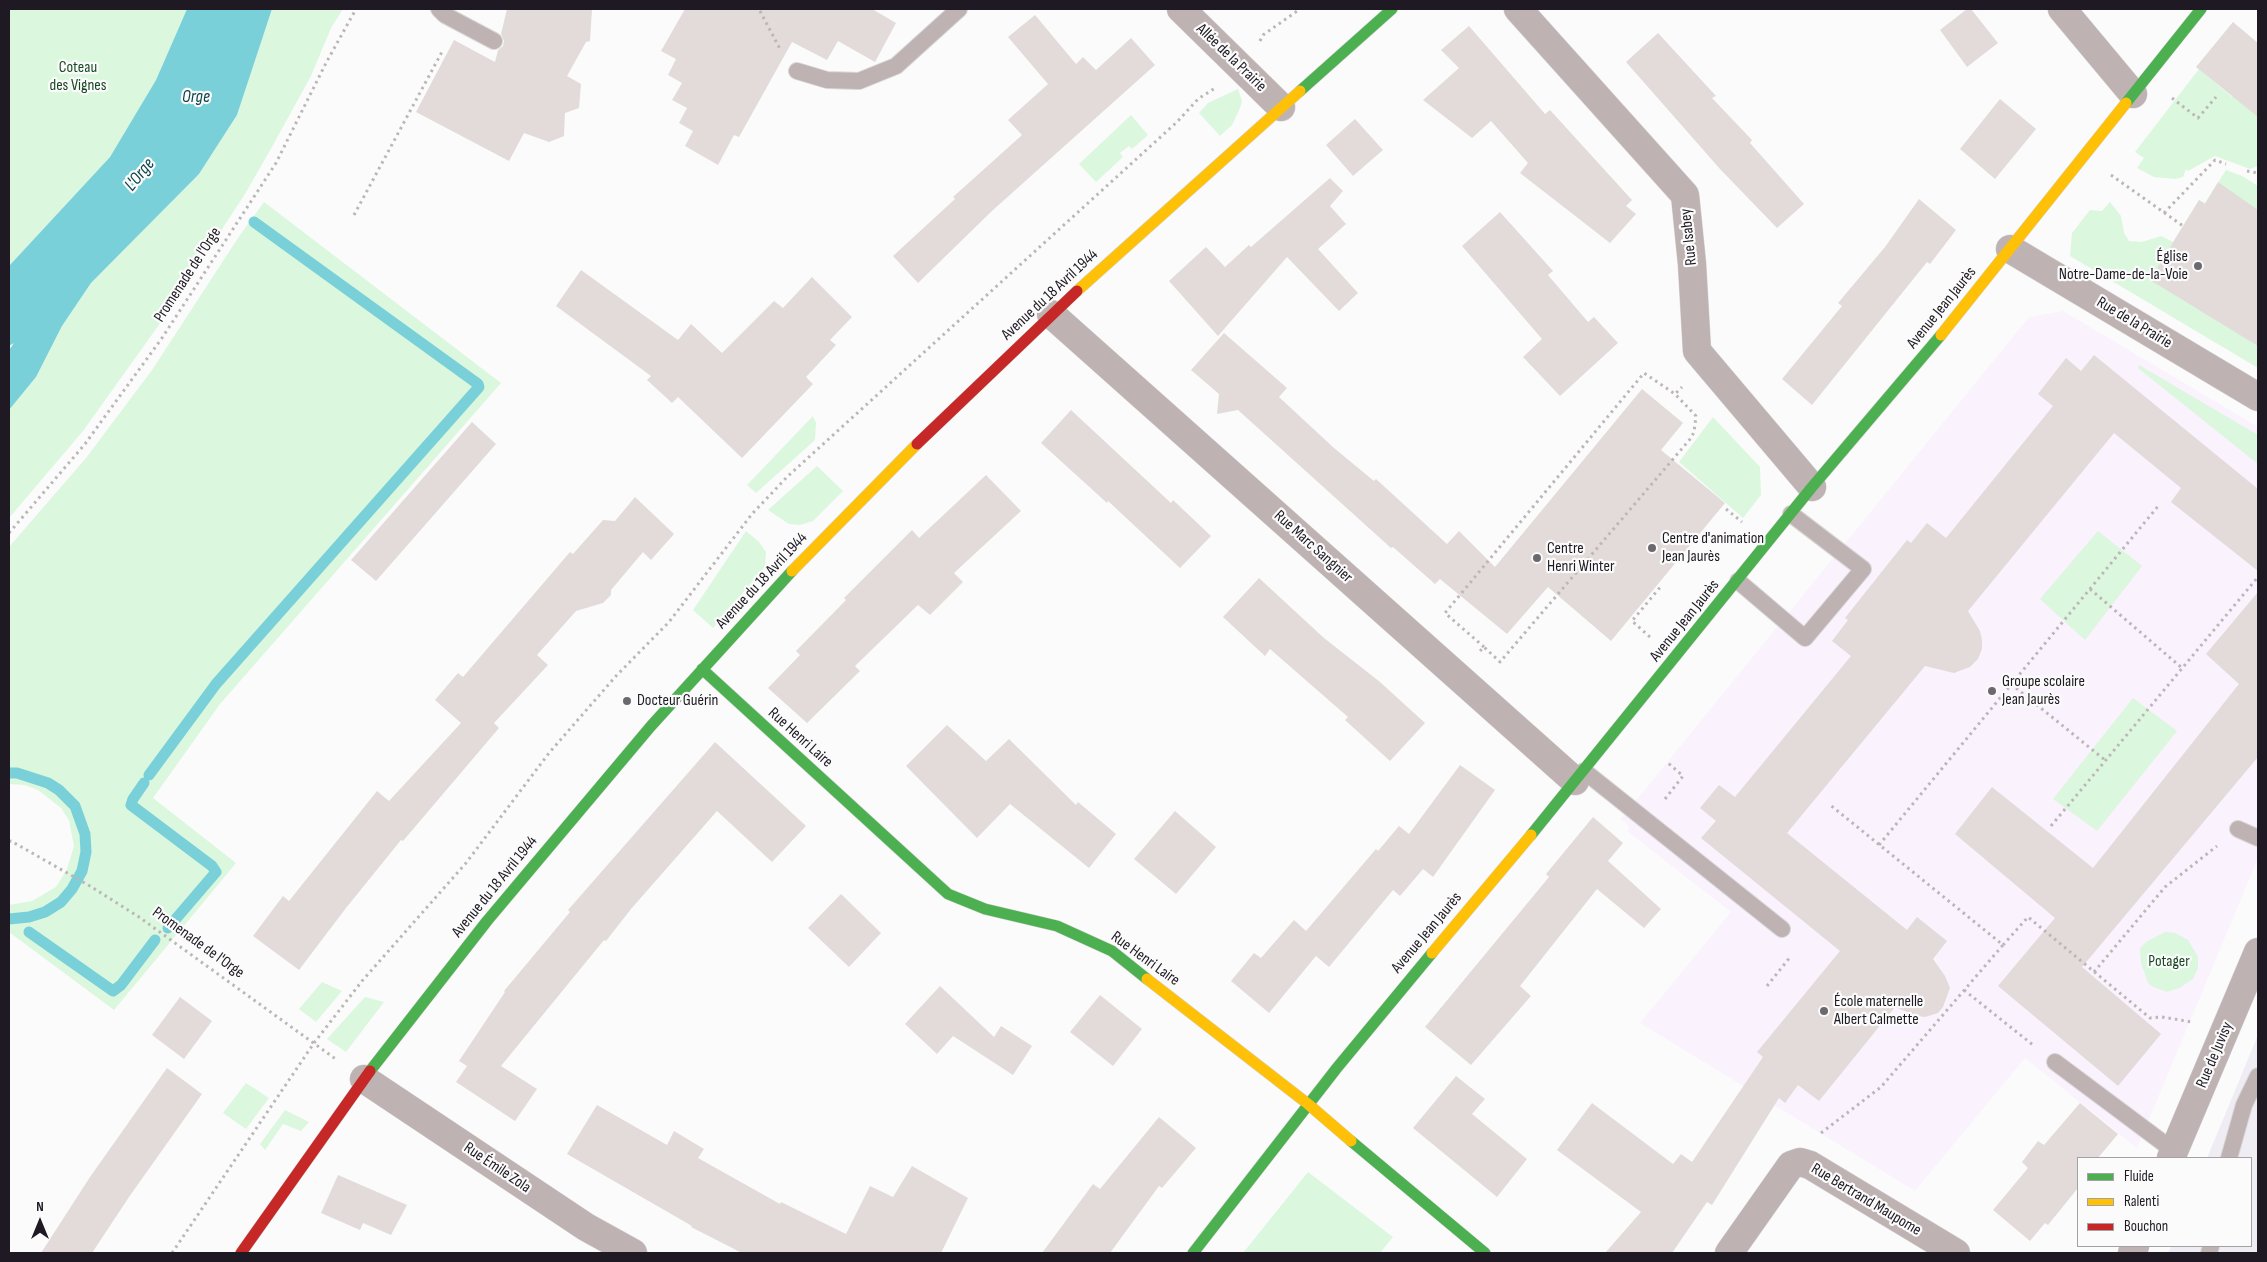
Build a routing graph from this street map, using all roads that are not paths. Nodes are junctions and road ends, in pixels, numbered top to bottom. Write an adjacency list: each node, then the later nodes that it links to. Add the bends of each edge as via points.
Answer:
1 (440, 9): 8 (lane, via 445,15)
2 (959, 9): 9 (lane, via 896,66 859,81 827,80)
3 (1181, 9): 11 (street, Allée de la Prairie)
4 (1392, 9): 11 (street, Avenue du 18 Avril 1944)
5 (1518, 9): 15 (street, Rue Isabey, via 1685,195 1697,351)
6 (2062, 9): 10 (street)
7 (2201, 9): 10 (street, Avenue Jean Jaurès)
8 (494, 41)
9 (797, 71)
10 (2139, 87): 12 (street, Avenue Jean Jaurès)
11 (1281, 107): 13 (street, Avenue du 18 Avril 1944)
12 (2010, 250): 14 (street, Rue de la Prairie); 15 (street, Avenue Jean Jaurès, via 1909,375)
13 (1051, 314): 18 (street, Avenue du 18 Avril 1944, via 870,490); 19 (street, Rue Marc Sangnier, via 1460,677)
14 (2258, 397)
15 (1812, 487): 16 (street, Avenue Jean Jaurès)
16 (1791, 514): 17 (street, Avenue Jean Jaurès); 17 (lane, via 1863,569 1805,638)
17 (1738, 581): 19 (street, Avenue Jean Jaurès)
18 (702, 669): 26 (street, Avenue du 18 Avril 1944, via 487,921); 27 (street, Rue Henri Laire, via 948,894 985,908 1057,926 1112,951)
19 (1580, 776): 22 (lane, via 1648,820); 27 (street, Avenue Jean Jaurès)
20 (2238, 829): 21 (lane)
21 (2258, 838)
22 (1782, 929)
23 (2258, 952): 28 (street, Rue de Juvisy)
24 (2055, 1062): 28 (lane)
25 (2258, 1076): 29 (lane, via 2244,1104)
26 (364, 1079): 30 (street, Avenue du 18 Avril 1944); 31 (street, Rue Émile Zola, via 586,1227)
27 (1308, 1104): 32 (street, Avenue Jean Jaurès); 33 (street, Rue Henri Laire)
28 (2172, 1155)
29 (2229, 1157)
30 (241, 1253)
31 (633, 1253)
32 (1193, 1253)
33 (1485, 1253)
34 (1729, 1253): 35 (street, Rue Bertrand Maupome, via 1791,1165 1800,1162)
35 (1956, 1253)

